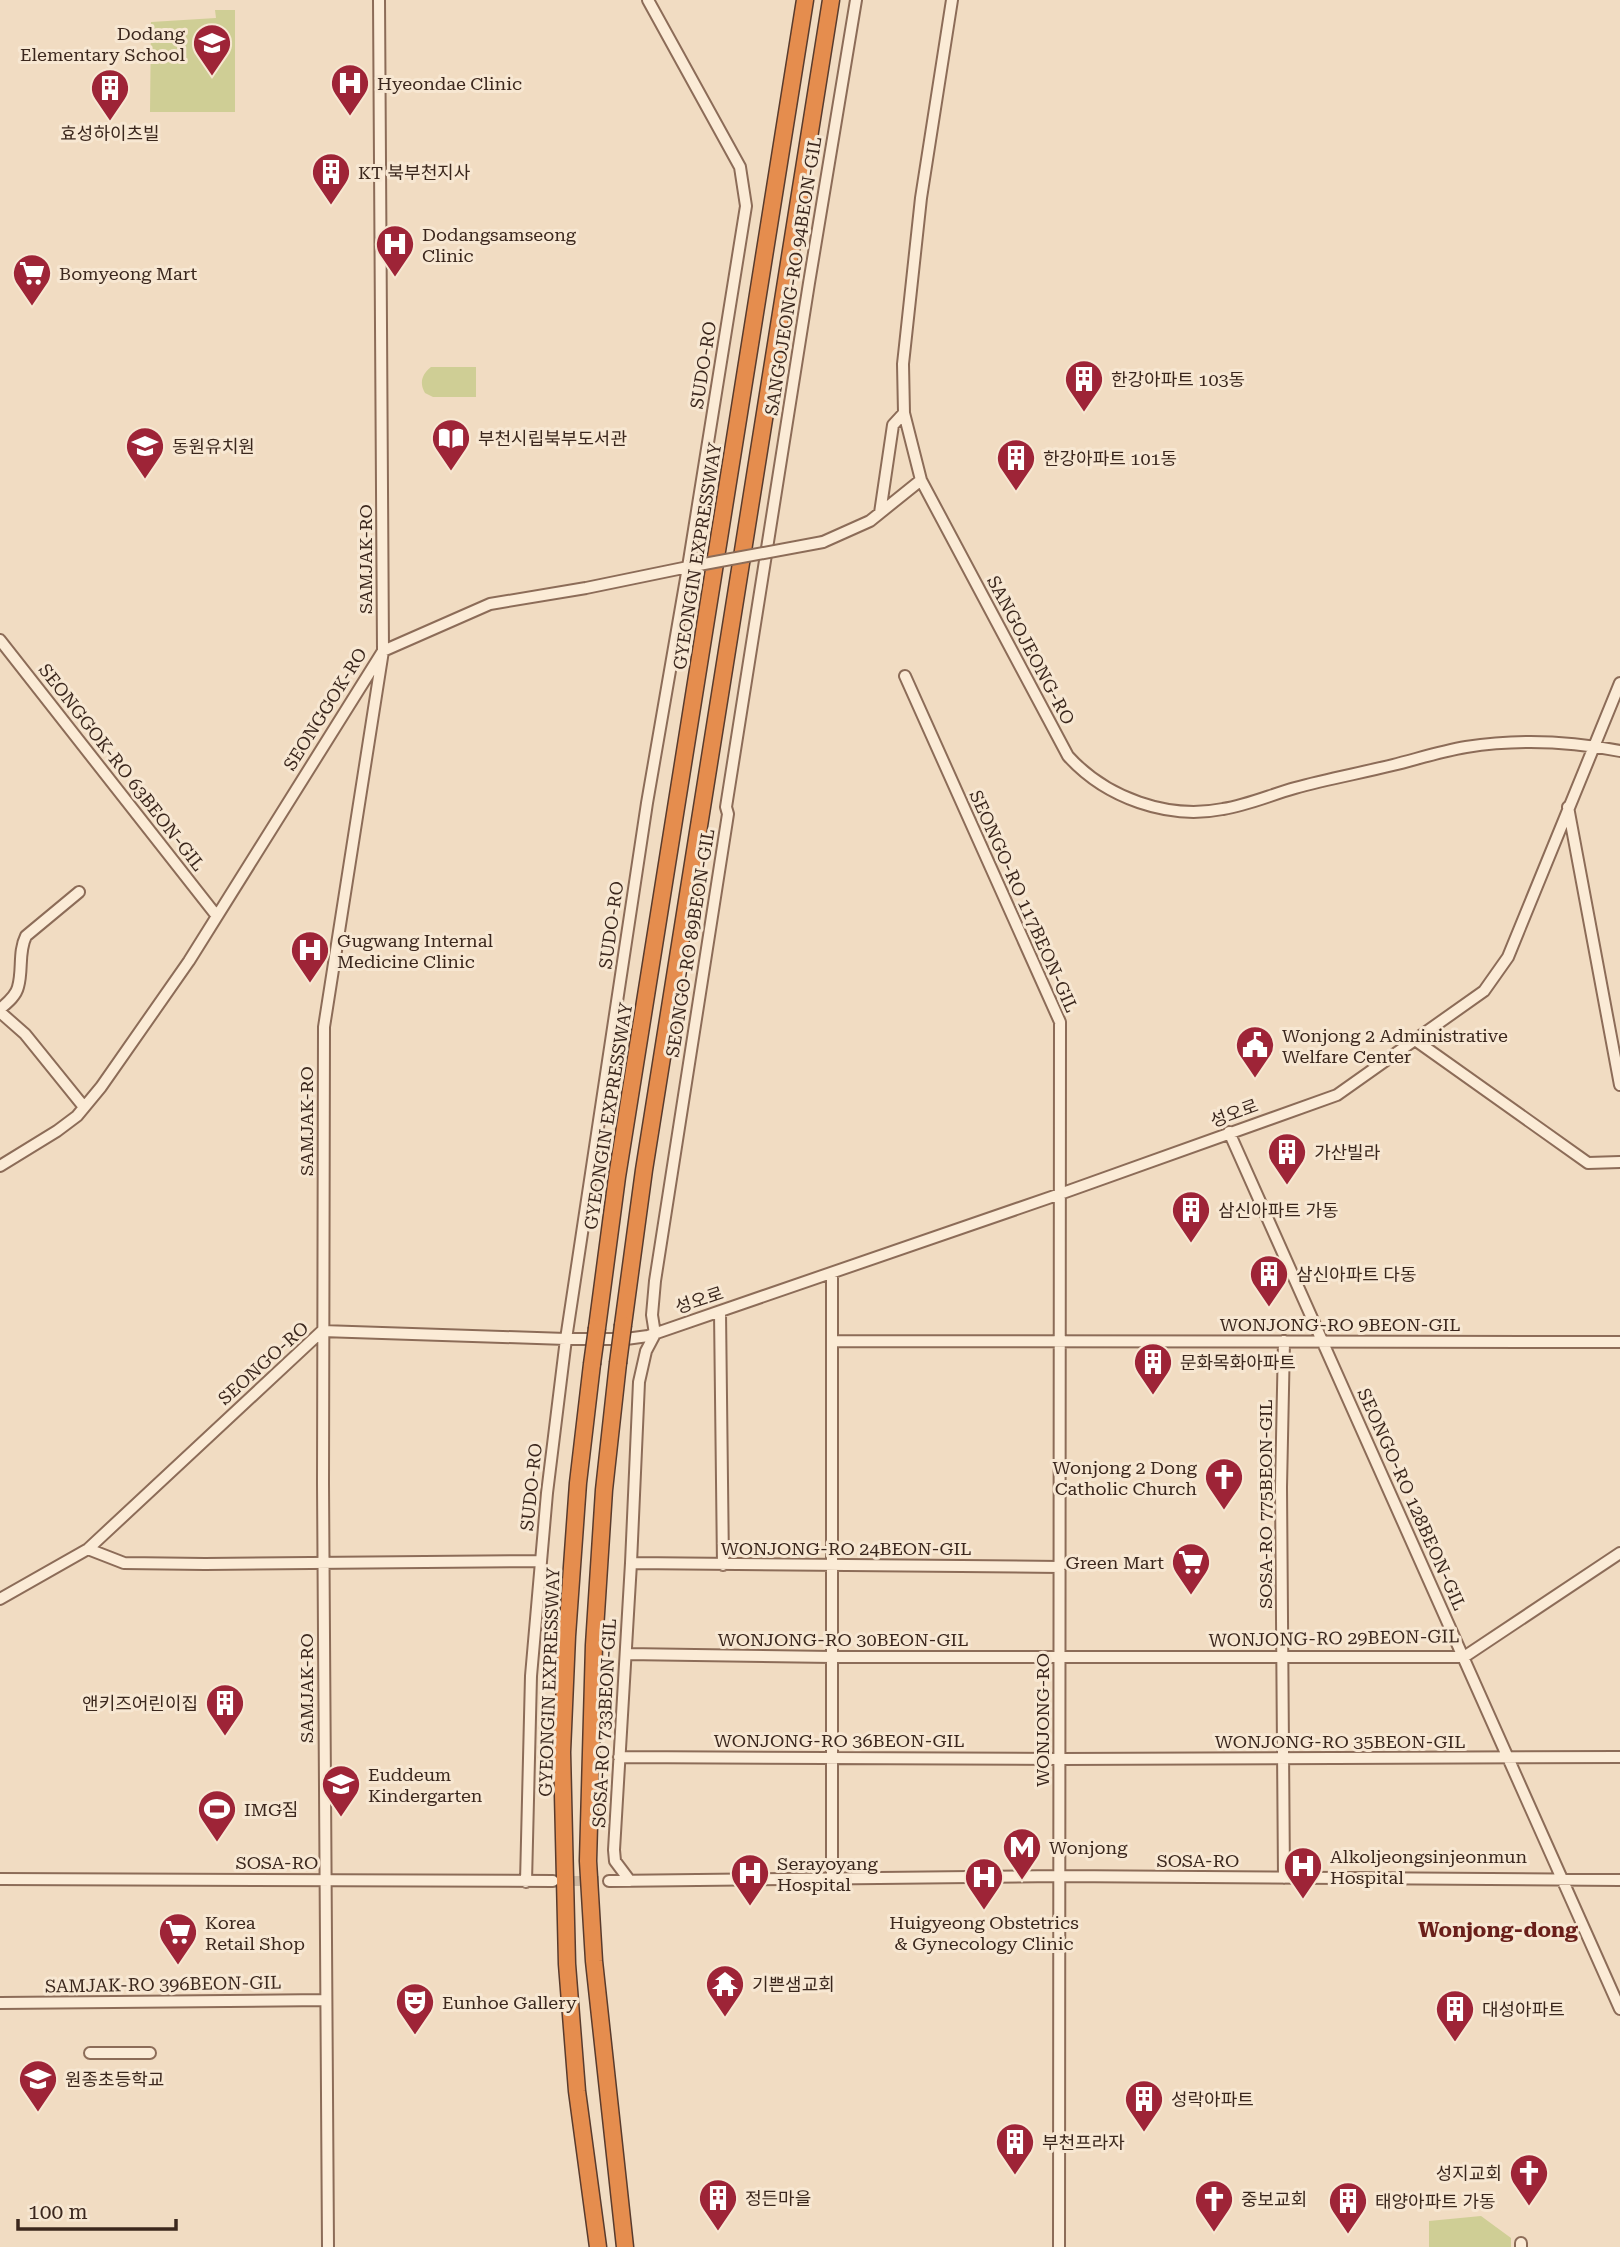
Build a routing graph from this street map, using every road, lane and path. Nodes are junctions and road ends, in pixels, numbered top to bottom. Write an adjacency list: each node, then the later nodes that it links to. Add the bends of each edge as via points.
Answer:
1 (379, 0): 13 (street, SAMJAK-RO)
2 (648, 0): 11 (street, SUDO-RO, via 740,167 746,206)
3 (805, 0): 78 (highway, GYEONGIN EXPRESSWAY, bridge, via 619,1163 578,1483 562,1752 567,1964)
4 (831, 0): 79 (highway, bridge, via 643,1170 604,1490 588,1861 594,1961)
5 (856, 0): 10 (street, SANGOJEONG-RO 94BEON-GIL)
6 (952, 0): 7 (street, SANGOJEONG-RO, via 920,198 903,364)
7 (904, 413): 8 (street, SANGOJEONG-RO); 9 (street, via 893,425)
8 (921, 480): 9 (street, SEONGGOK-RO); 16 (street, SANGOJEONG-RO, via 1068,756 1110,789 1136,802 1190,812 1220,810 1464,748 1553,742)
9 (880, 513): 11 (street, SEONGGOK-RO, bridge, via 823,542)
10 (765, 558): 34 (street, SEONGO-RO 89BEON-GIL, via 655,1281)
11 (688, 567): 13 (street, SEONGGOK-RO, via 489,604); 35 (street, SUDO-RO, via 647,803)
12 (0, 639): 20 (street, SEONGGOK-RO 63BEON-GIL)
13 (383, 651): 20 (street, SEONGGOK-RO); 33 (street, SAMJAK-RO, via 324,1027)
14 (905, 676): 30 (street, SEONGO-RO 117BEON-GIL, via 1060,1022)
15 (1620, 683): 16 (street, 성오로)
16 (1594, 746): 17 (street, SANGOJEONG-RO); 18 (street, 성오로)
17 (1620, 751)
18 (1568, 807): 23 (street); 24 (street, 성오로, via 1508,957 1484,991)
19 (79, 892): 21 (street, via 26,936 19,987)
20 (216, 915): 26 (street, SEONGGOK-RO, via 162,1002)
21 (0, 1010): 26 (street)
22 (1620, 1014): 23 (street)
23 (1608, 1017): 25 (street)
24 (1415, 1040): 27 (street, 성오로, via 1337,1095); 28 (street, via 1588,1163)
25 (1620, 1085)
26 (84, 1107): 29 (street, SEONGGOK-RO, via 57,1131)
27 (1229, 1132): 30 (street, 성오로); 40 (street, SEONGO-RO 128BEON-GIL)
28 (1620, 1162)
29 (0, 1166)
30 (1060, 1194): 31 (street, 성오로); 37 (street, WONJONG-RO)
31 (832, 1273): 32 (street, 성오로); 36 (street)
32 (720, 1312): 34 (street, 성오로); 46 (street)
33 (322, 1331): 35 (street, SEONGO-RO); 41 (street, SEONGO-RO); 43 (street, SAMJAK-RO)
34 (654, 1334): 35 (street, SEONGO-RO); 45 (street, SOSA-RO 733BEON-GIL, via 639,1382)
35 (566, 1339): 44 (street, SUDO-RO)
36 (832, 1341): 37 (street, WONJONG-RO 9BEON-GIL); 47 (street)
37 (1060, 1341): 38 (street, WONJONG-RO 9BEON-GIL); 48 (street, WONJONG-RO)
38 (1284, 1341): 40 (street, WONJONG-RO 9BEON-GIL); 51 (street, SOSA-RO 775BEON-GIL)
39 (1620, 1342): 40 (street, WONJONG-RO 9BEON-GIL)
40 (1322, 1343): 54 (street, SEONGO-RO 128BEON-GIL)
41 (88, 1549): 43 (street, via 124,1563); 49 (street, SEONGO-RO)
42 (1620, 1553): 54 (street, WONJONG-RO 29BEON-GIL)
43 (323, 1561): 44 (street); 65 (street, SAMJAK-RO)
44 (541, 1561): 71 (street, SUDO-RO, via 531,1676)
45 (631, 1563): 46 (street, WONJONG-RO 24BEON-GIL); 50 (street, SOSA-RO 733BEON-GIL)
46 (723, 1565): 47 (street, WONJONG-RO 24BEON-GIL)
47 (832, 1565): 48 (street, WONJONG-RO 24BEON-GIL); 52 (street)
48 (1060, 1567): 53 (street, WONJONG-RO)
49 (0, 1599)
50 (626, 1654): 52 (street, WONJONG-RO 30BEON-GIL); 55 (street, SOSA-RO 733BEON-GIL)
51 (1283, 1656): 53 (street, WONJONG-RO 29BEON-GIL); 54 (street, WONJONG-RO 29BEON-GIL); 58 (street, SOSA-RO 775BEON-GIL)
52 (832, 1657): 53 (street, WONJONG-RO 30BEON-GIL); 56 (street)
53 (1060, 1657): 60 (street, WONJONG-RO)
54 (1464, 1657): 59 (street, SEONGO-RO 128BEON-GIL)
55 (619, 1757): 56 (street, WONJONG-RO 36BEON-GIL); 70 (street, SOSA-RO 733BEON-GIL, via 614,1850 615,1861)
56 (832, 1757): 60 (street, WONJONG-RO 36BEON-GIL); 64 (street)
57 (1620, 1757): 59 (street, WONJONG-RO 35BEON-GIL)
58 (1283, 1758): 59 (street, WONJONG-RO 35BEON-GIL); 60 (street, WONJONG-RO 35BEON-GIL); 62 (street, SOSA-RO 775BEON-GIL)
59 (1510, 1758): 66 (street, SEONGO-RO 128BEON-GIL)
60 (1060, 1759): 61 (street, WONJONG-RO)
61 (1059, 1877): 62 (street, SOSA-RO); 64 (street, SOSA-RO); 80 (street, WONJONG-RO)
62 (1284, 1878): 66 (street, SOSA-RO)
63 (0, 1879): 65 (street, SOSA-RO)
64 (832, 1879): 70 (street, SOSA-RO)
65 (324, 1880): 71 (street, SOSA-RO); 72 (street, SAMJAK-RO)
66 (1561, 1880): 67 (street, SOSA-RO); 74 (street, SEONGO-RO 128BEON-GIL)
67 (1620, 1880)
68 (553, 1881): 71 (street, SOSA-RO)
69 (609, 1881): 70 (street, SOSA-RO)
70 (630, 1881)
71 (526, 1882)
72 (326, 2000): 73 (street, SAMJAK-RO 396BEON-GIL); 77 (street, SAMJAK-RO)
73 (0, 2003)
74 (1620, 2008)
75 (90, 2053): 76 (street)
76 (150, 2053)
77 (328, 2247)
78 (598, 2247)
79 (625, 2247)
80 (1059, 2247)

